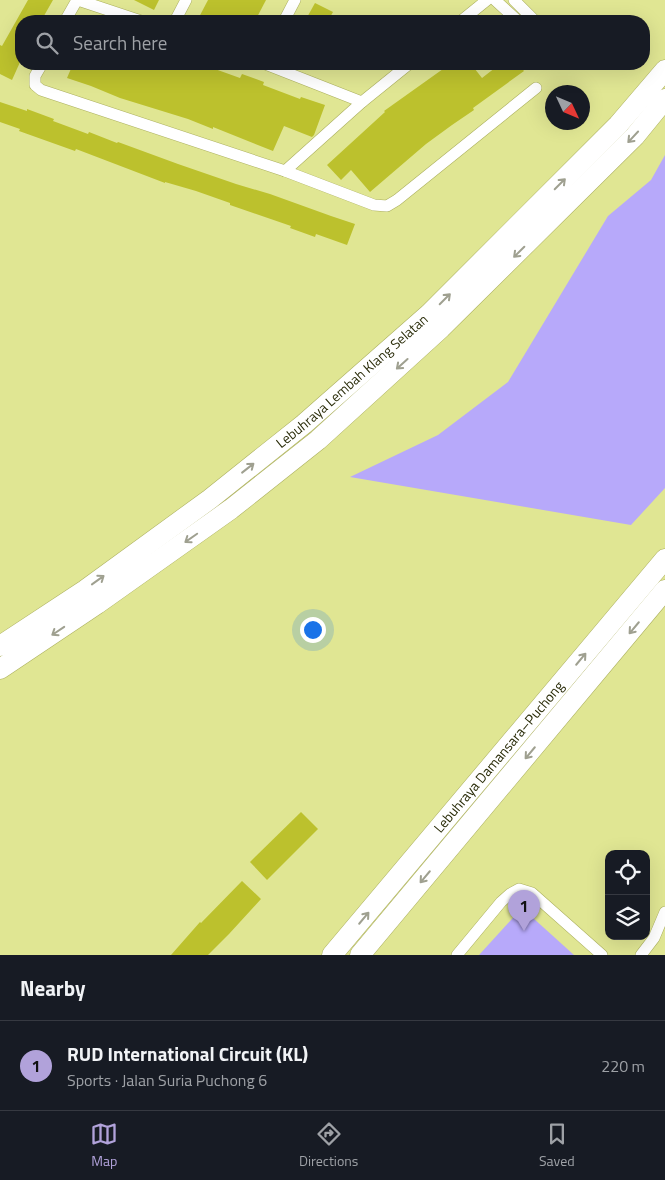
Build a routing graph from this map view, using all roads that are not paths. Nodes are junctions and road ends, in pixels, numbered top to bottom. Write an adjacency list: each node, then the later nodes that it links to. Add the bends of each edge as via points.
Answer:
1 (78, 0): 7 (street); 8 (street)
2 (186, 0): 9 (street)
3 (296, 0): 10 (street)
4 (487, 0): 11 (street)
5 (495, 0): 12 (street)
6 (514, 0): 13 (street)
7 (69, 15)
8 (123, 15)
9 (178, 15)
10 (287, 15)
11 (468, 15)
12 (511, 15)
13 (529, 15)
14 (38, 70): 21 (street, via 35,85 41,90)
15 (280, 70): 20 (street)
16 (402, 70): 20 (street)
17 (665, 70): 24 (highway, Lebuhraya Lembah Klang Selatan, one-way to 17, via 85,590 304,424 430,314 618,125)
18 (536, 88): 21 (street, via 387,206 374,205)
19 (665, 100): 25 (highway, Lebuhraya Lembah Klang Selatan, one-way to 25, via 635,136 441,328 318,440 231,510)
20 (362, 102): 21 (street)
21 (285, 171)
22 (665, 559): 27 (highway, Lebuhraya Damansara–Puchong, one-way to 22)
23 (665, 590): 28 (highway, Lebuhraya Damansara–Puchong, one-way to 28)
24 (0, 646)
25 (0, 669)
26 (665, 912): 31 (street, via 654,938)
27 (332, 955)
28 (360, 955)
29 (457, 955): 30 (street, via 502,902 519,889 532,893)
30 (602, 955)
31 (641, 955)

